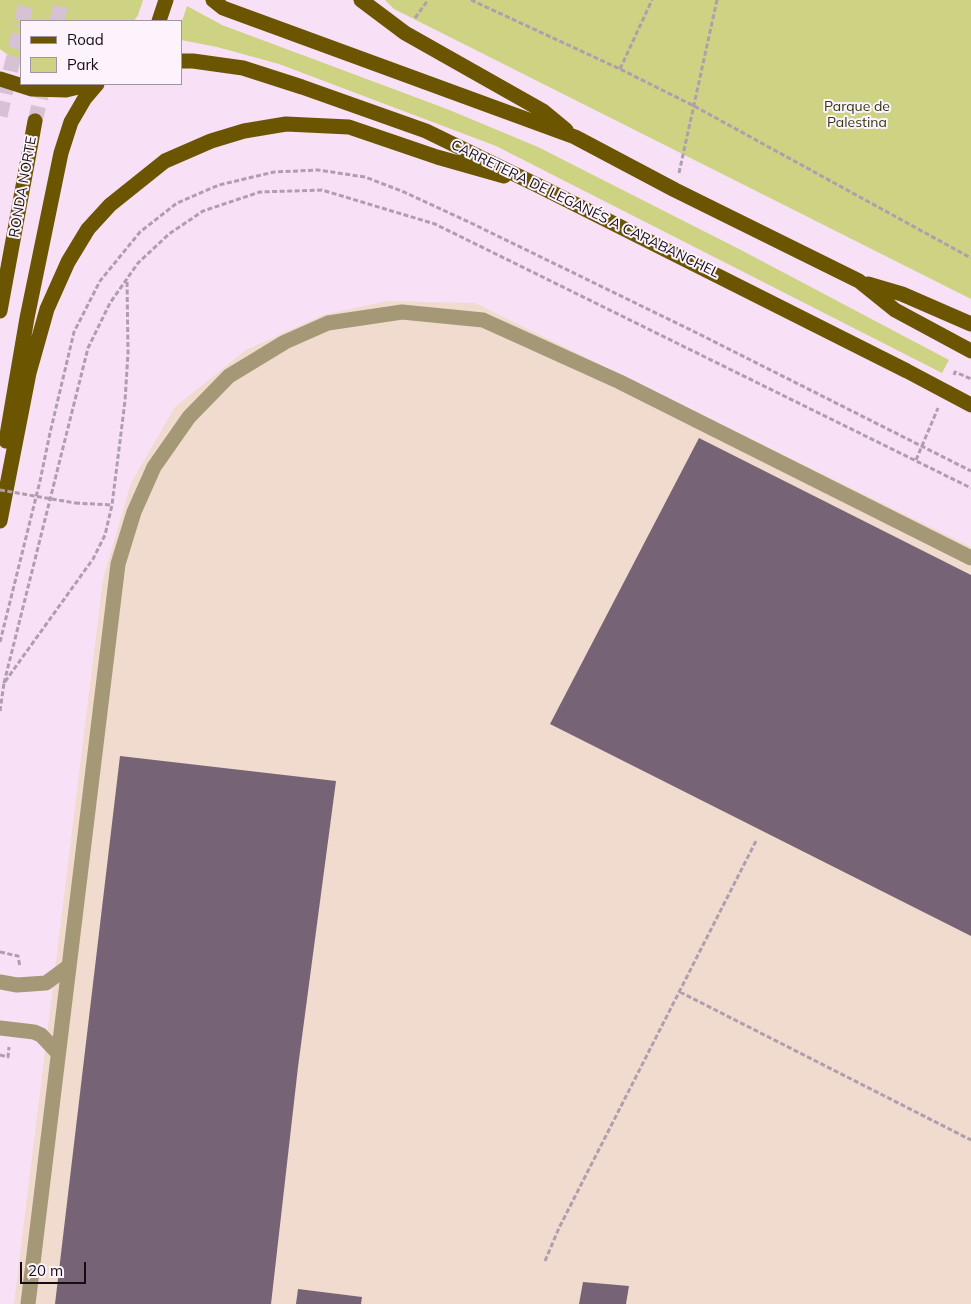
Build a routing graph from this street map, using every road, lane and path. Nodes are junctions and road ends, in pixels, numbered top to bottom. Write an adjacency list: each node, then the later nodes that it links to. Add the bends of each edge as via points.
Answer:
1 (166, 0): 7 (main road)
2 (212, 0): 15 (main road, via 223,8)
3 (361, 0): 15 (main road, via 405,33 543,111)
4 (471, 0): 9 (path)
5 (652, 0): 9 (path)
6 (717, 0): 13 (path)
7 (159, 20)
8 (182, 61): 16 (main road, CARRETERA DE LEGANÉS A CARABANCHEL, via 242,68 302,87 426,131)
9 (620, 69): 13 (path)
10 (0, 79): 11 (main road, via 32,89 66,90)
11 (87, 85)
12 (96, 85): 25 (main road, via 71,122 61,153)
13 (694, 106): 17 (path); 18 (path)
14 (35, 121): 21 (main road, RONDA NORTE)
15 (574, 137): 17 (main road)
16 (541, 187): 24 (main road, CARRETERA DE LEGANÉS A CARABANCHEL); 29 (main road, via 349,127 286,124 244,131 165,161 110,205 88,229 68,262 47,308 29,373)
17 (675, 190): 20 (main road)
18 (971, 258)
19 (127, 279): 26 (path, via 138,263 169,234 203,212 260,192 322,190 435,224); 28 (path, via 125,401); 31 (path, via 110,303 88,348)
20 (859, 281): 22 (main road, via 902,294); 23 (main road, via 895,310)
21 (0, 311)
22 (971, 324)
23 (971, 351)
24 (971, 405)
25 (0, 476)
26 (971, 488)
27 (0, 490): 28 (path, bridge, via 75,503)
28 (112, 505): 31 (path, via 105,535 93,559)
29 (0, 521)
30 (971, 558): 34 (street, via 620,382 483,320 402,312 328,323 285,342 229,376 189,418 154,467 134,512 118,564)
31 (4, 683): 32 (path)
32 (0, 711)
33 (757, 839): 36 (path)
34 (69, 966): 35 (street, via 46,983 17,985); 38 (street)
35 (0, 982)
36 (680, 992): 39 (path); 40 (path, via 559,1228)
37 (0, 1028): 38 (street, via 34,1032)
38 (58, 1053): 41 (street)
39 (971, 1140)
40 (546, 1261)
41 (28, 1304)

